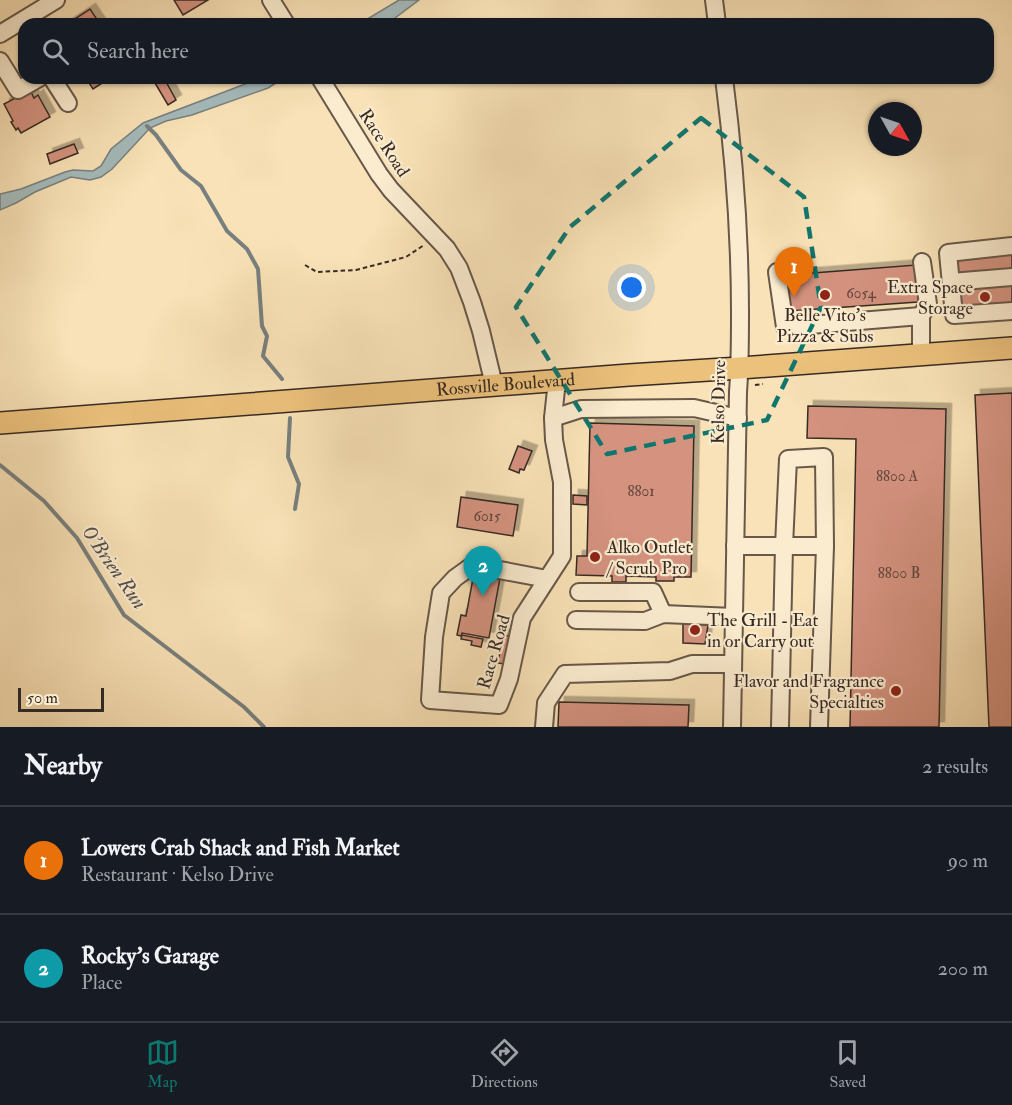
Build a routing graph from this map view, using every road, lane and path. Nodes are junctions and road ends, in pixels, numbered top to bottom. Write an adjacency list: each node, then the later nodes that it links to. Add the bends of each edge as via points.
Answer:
1 (56, 0): 4 (street)
2 (271, 0): 5 (street)
3 (714, 0): 6 (street)
4 (26, 18)
5 (282, 18)
6 (716, 18)
7 (18, 23): 8 (street)
8 (0, 34)
9 (0, 61): 10 (street, via 18,90)
10 (28, 84)
11 (56, 84): 14 (street)
12 (324, 84): 15 (street, Race Road, via 379,174)
13 (725, 84): 26 (street, Kelso Drive, via 740,256)
14 (68, 103)
15 (436, 237): 18 (path, via 406,257 356,270 317,272); 29 (street, Race Road, via 459,268 488,354)
16 (1012, 246): 21 (street, via 948,253)
17 (922, 262): 23 (street, via 928,304)
18 (305, 265)
19 (777, 272): 23 (street, via 785,327)
20 (1012, 277): 21 (street)
21 (951, 282): 22 (street, via 954,315)
22 (1012, 311)
23 (921, 316): 25 (street)
24 (1012, 348): 25 (main road, Rossville Boulevard)
25 (921, 355): 26 (main road, Rossville Boulevard)
26 (740, 368): 27 (main road, Rossville Boulevard); 32 (street, Kelso Drive)
27 (557, 380): 29 (main road, Rossville Boulevard); 31 (street, Race Road)
28 (764, 384): 30 (path)
29 (494, 385): 33 (main road, Rossville Boulevard)
30 (755, 386)
31 (553, 418): 32 (street, via 581,409 694,408); 37 (street, Race Road, via 562,482 562,556)
32 (738, 418): 34 (street, Kelso Drive)
33 (0, 423)
34 (735, 546): 35 (street); 40 (street, Kelso Drive)
35 (784, 546): 36 (street); 36 (street, via 788,459 824,457); 45 (street)
36 (825, 546): 46 (street)
37 (547, 579): 37 (street, Race Road, via 522,618 509,679 499,705 430,700 441,593 455,578 473,565)
38 (579, 592): 39 (street, via 652,592)
39 (663, 614): 40 (street); 41 (street, via 645,621)
40 (734, 617): 42 (street, Kelso Drive)
41 (576, 620)
42 (734, 664): 43 (street, via 692,664 670,671 565,674 546,703); 44 (street, Kelso Drive)
43 (544, 727)
44 (732, 727)
45 (780, 727)
46 (819, 727)

